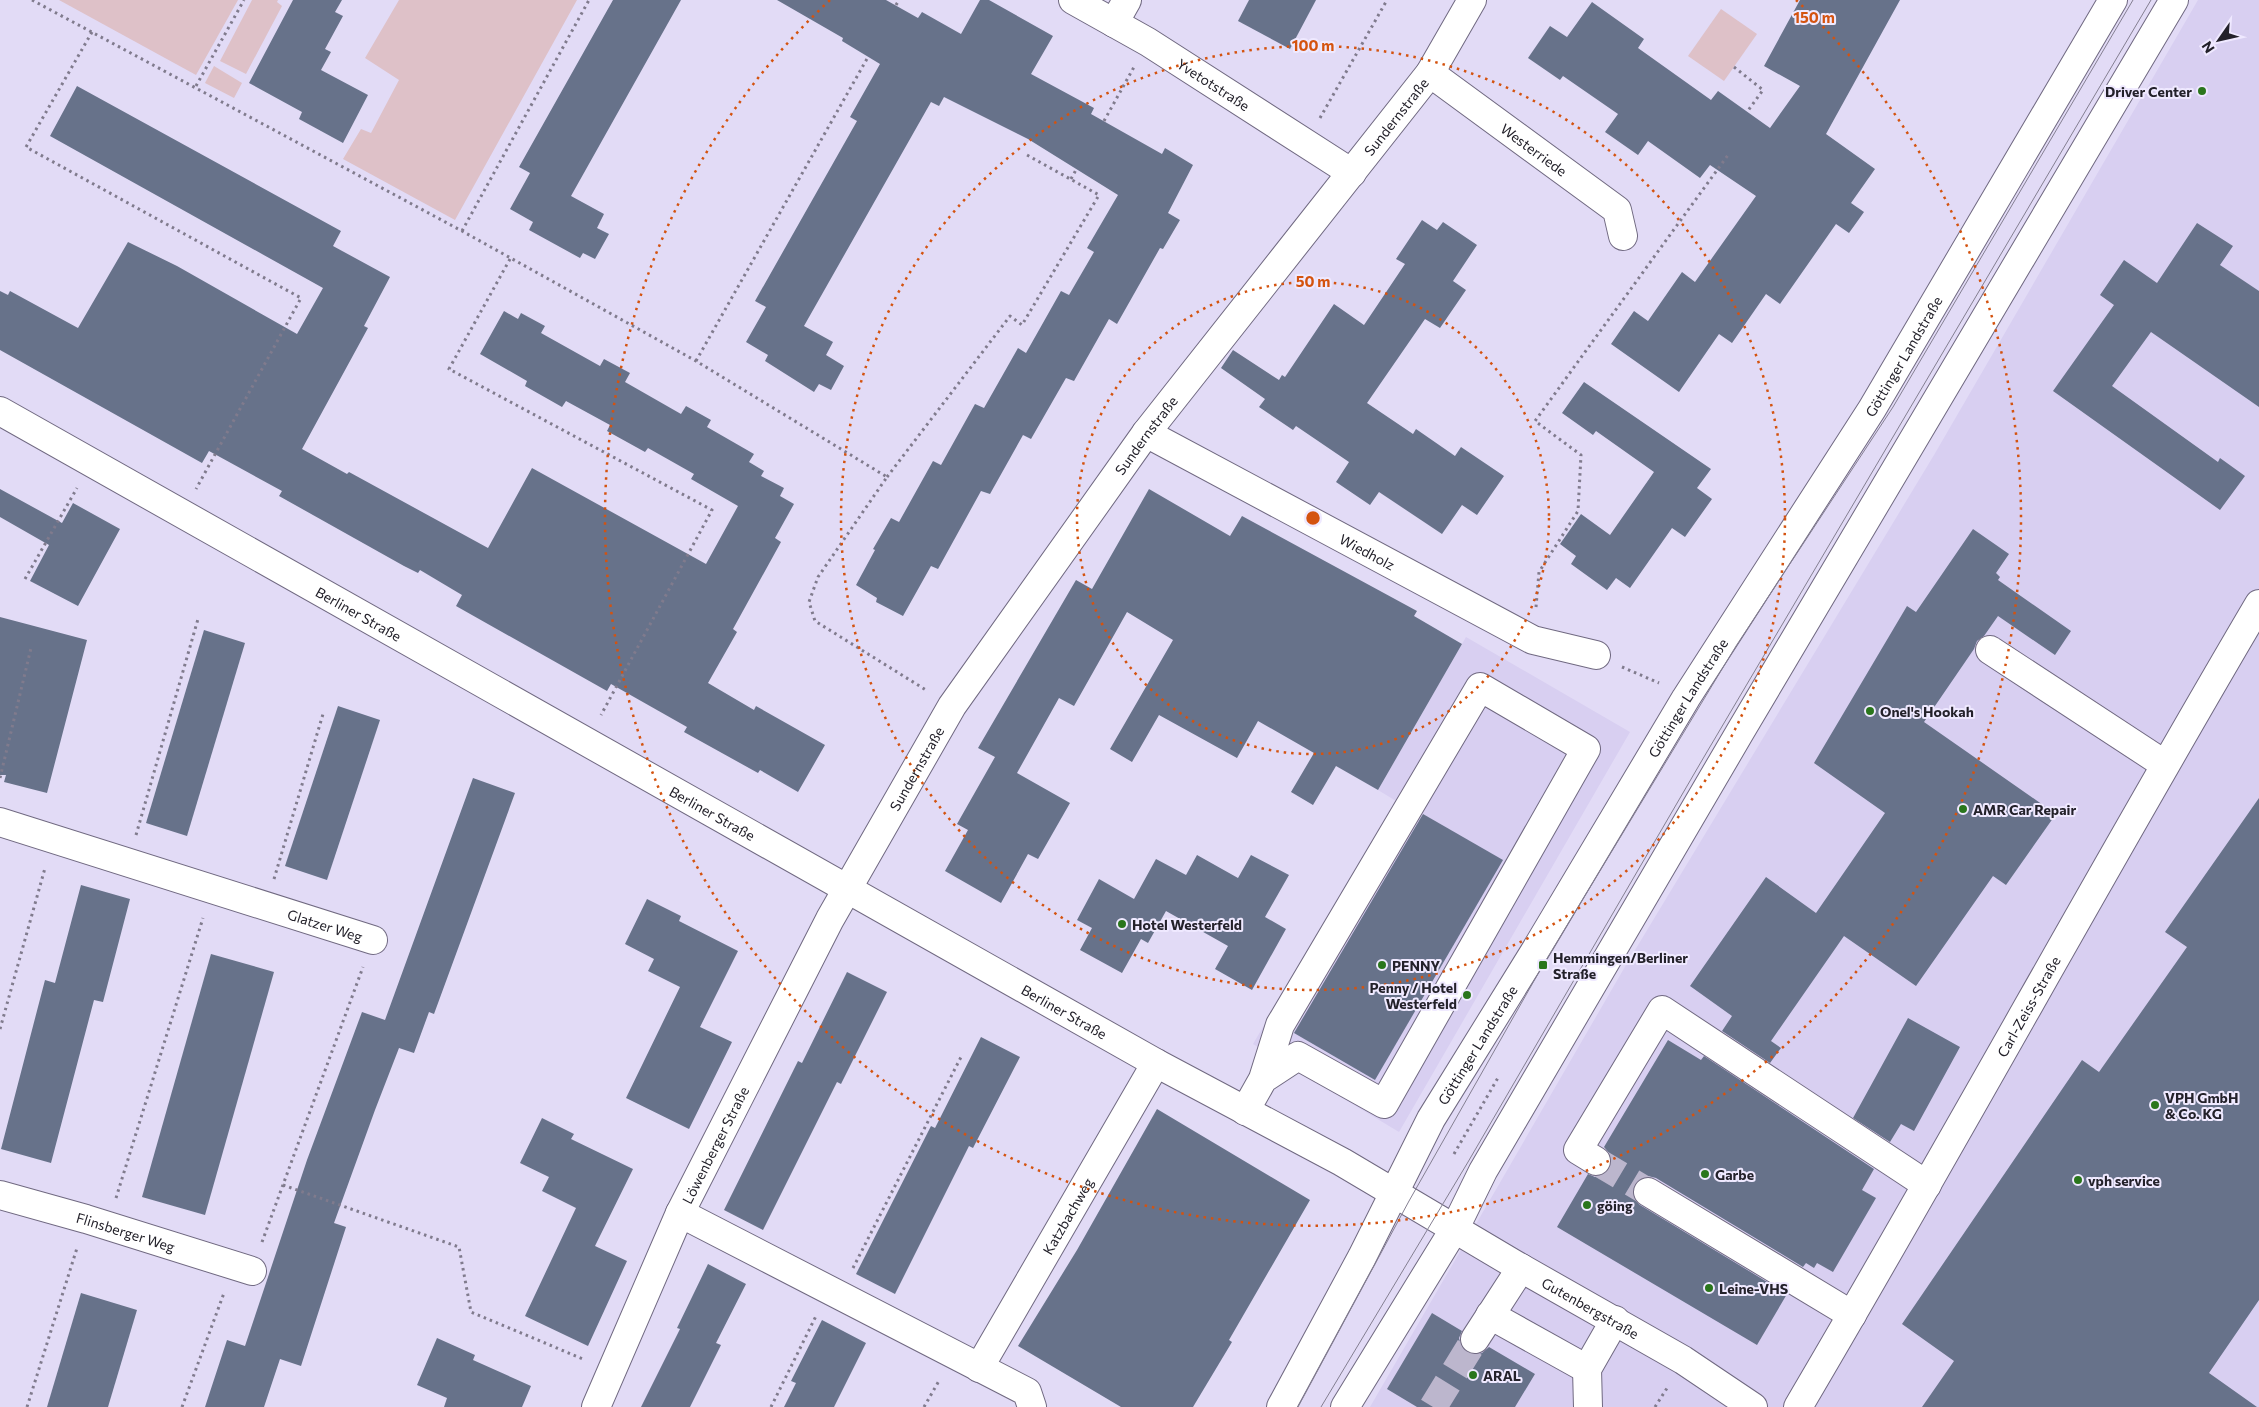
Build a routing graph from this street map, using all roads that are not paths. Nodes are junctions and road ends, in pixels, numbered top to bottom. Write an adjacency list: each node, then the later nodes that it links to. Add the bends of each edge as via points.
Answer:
1 (1073, 0): 5 (street, Yvetotstraße)
2 (1472, 0): 6 (street, Sundernstraße)
3 (2113, 0): 23 (street, Göttinger Landstraße, via 1872,409 1686,698 1431,1118)
4 (2174, 0): 28 (street, via 1730,749 1484,1171)
5 (1120, 12): 7 (street, Yvetotstraße, via 1148,42)
6 (1430, 73): 7 (street, Sundernstraße); 8 (street, Westerriede, via 1617,210)
7 (1352, 173): 10 (street, Sundernstraße)
8 (1623, 236)
9 (0, 411): 16 (street, Berliner Straße)
10 (1146, 434): 13 (street, Wiedholz, via 1533,640); 16 (street, Sundernstraße, via 952,706)
11 (2259, 604): 14 (street, Carl-Zeiss-Straße)
12 (1990, 650): 14 (street)
13 (1596, 656)
14 (2164, 764): 22 (street, Carl-Zeiss-Straße)
15 (0, 822): 17 (street, Glatzer Weg)
16 (848, 890): 18 (street, Berliner Straße); 27 (street, Löwenberger Straße, via 830,919)
17 (373, 940)
18 (1156, 1063): 20 (street, Berliner Straße); 35 (street, Katzbachweg)
19 (1263, 1079): 19 (street, via 1280,1025 1480,688 1586,749 1384,1104 1298,1056); 20 (street)
20 (1245, 1111): 23 (street, Berliner Straße)
21 (1596, 1161): 22 (street, via 1578,1150 1662,1010)
22 (1927, 1185): 32 (street, Carl-Zeiss-Straße)
23 (1394, 1192): 26 (street, Berliner Straße); 39 (street, Göttinger Landstraße)
24 (1648, 1192): 32 (street)
25 (0, 1195): 30 (street, Flinsberger Weg)
26 (1426, 1211): 28 (street, Gutenbergstraße)
27 (680, 1213): 35 (street); 37 (street, Löwenberger Straße)
28 (1455, 1228): 29 (street, Gutenbergstraße); 40 (street)
29 (1521, 1268): 31 (street); 33 (street, Gutenbergstraße)
30 (243, 1269)
31 (1490, 1315): 34 (street); 36 (street)
32 (1852, 1315): 43 (street, Carl-Zeiss-Straße)
33 (1616, 1320): 36 (street); 42 (street, Gutenbergstraße)
34 (1475, 1339)
35 (979, 1368): 38 (street, via 1027,1392)
36 (1586, 1368): 41 (street)
37 (596, 1407)
38 (1032, 1407)
39 (1280, 1407)
40 (1345, 1407)
41 (1588, 1407)
42 (1753, 1407)
43 (1798, 1407)

